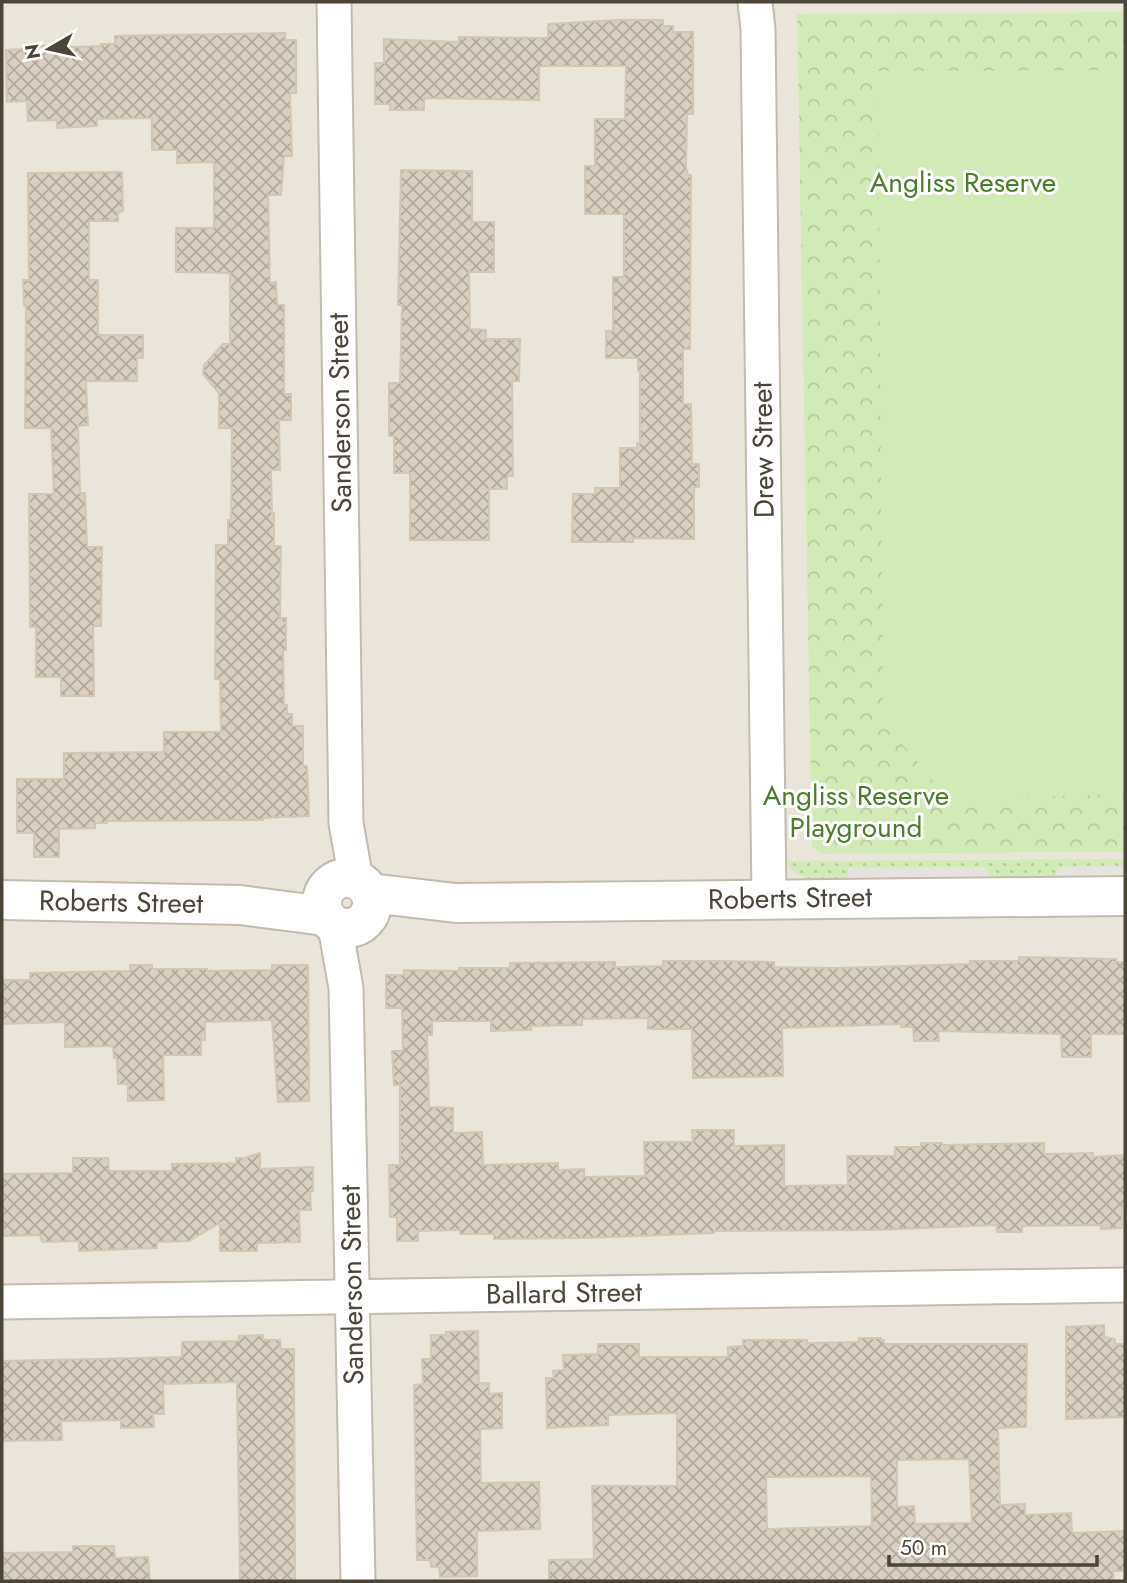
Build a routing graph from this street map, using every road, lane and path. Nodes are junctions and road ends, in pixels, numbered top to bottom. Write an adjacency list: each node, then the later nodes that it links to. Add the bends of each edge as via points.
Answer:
1 (334, 2): 6 (street, Sanderson Street)
2 (755, 2): 4 (street, Drew Street)
3 (1125, 896): 4 (street, Roberts Street)
4 (769, 898): 6 (street, Roberts Street)
5 (2, 900): 6 (street, Roberts Street)
6 (346, 904): 8 (street, Sanderson Street)
7 (1125, 1285): 8 (street, Ballard Street)
8 (352, 1297): 9 (street, Ballard Street); 10 (street, Sanderson Street)
9 (2, 1302)
10 (358, 1581)

